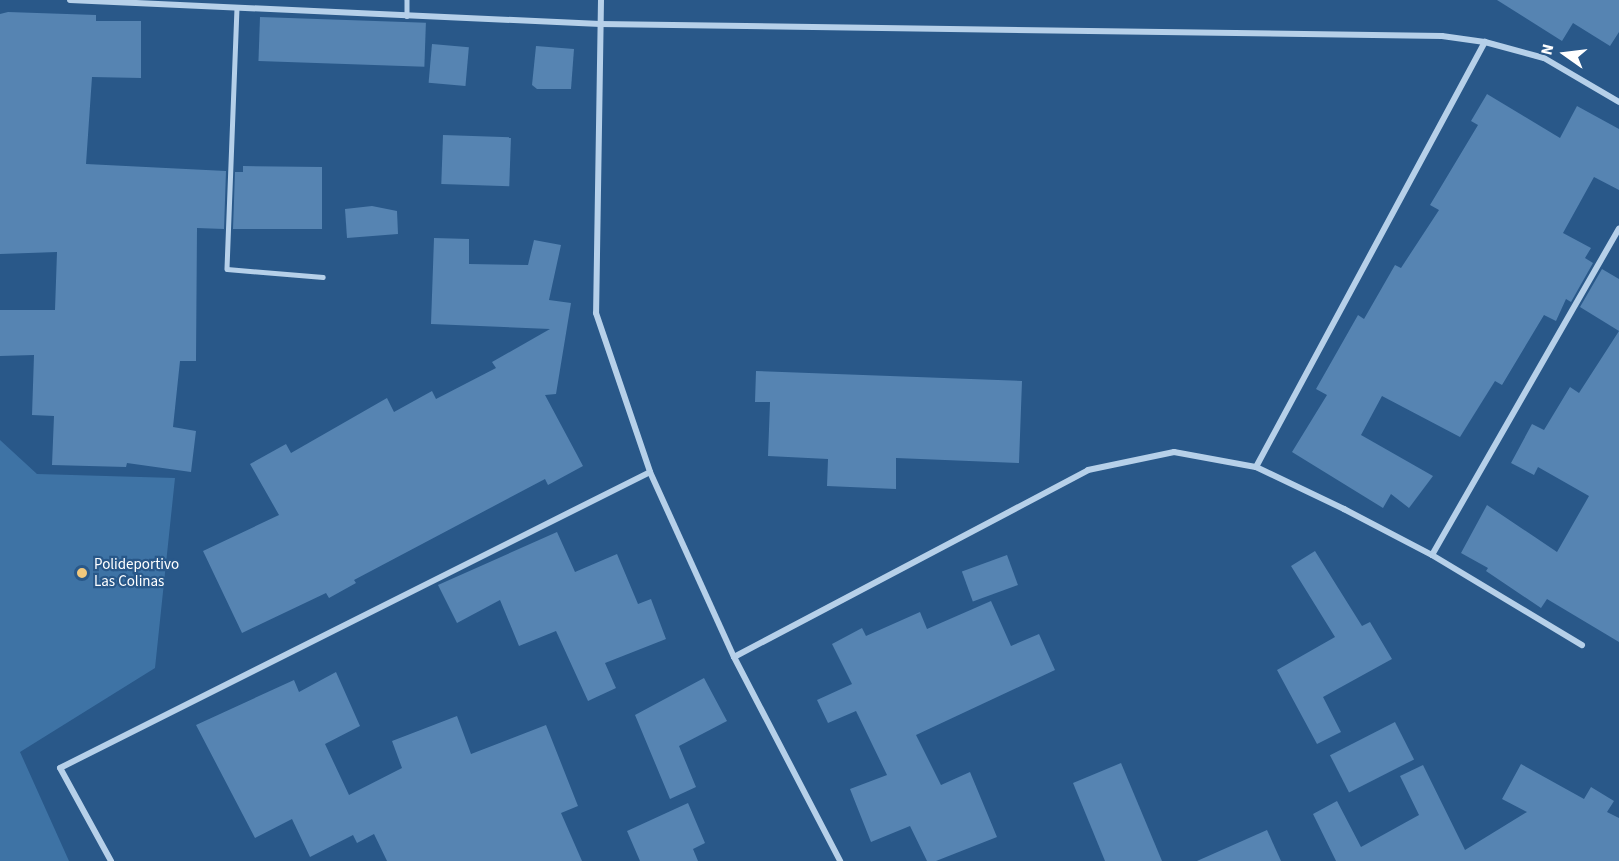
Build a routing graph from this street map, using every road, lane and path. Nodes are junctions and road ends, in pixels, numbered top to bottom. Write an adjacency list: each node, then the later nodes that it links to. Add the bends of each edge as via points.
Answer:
1 (70, 0): 4 (street)
2 (407, 0): 5 (lane)
3 (601, 0): 6 (street)
4 (237, 8): 5 (street); 10 (lane, via 227,269)
5 (407, 16): 6 (street)
6 (600, 24): 7 (street, via 1442,36); 12 (street, via 596,313)
7 (1485, 42): 8 (street, via 1544,58); 11 (street)
8 (1619, 102)
9 (1619, 229): 13 (street)
10 (323, 277)
11 (1256, 467): 13 (street); 15 (street, via 1174,452 1088,470)
12 (650, 472): 15 (street); 16 (street, via 60,768)
13 (1432, 555): 14 (street)
14 (1582, 645)
15 (734, 657): 17 (street)
16 (111, 861)
17 (840, 861)

